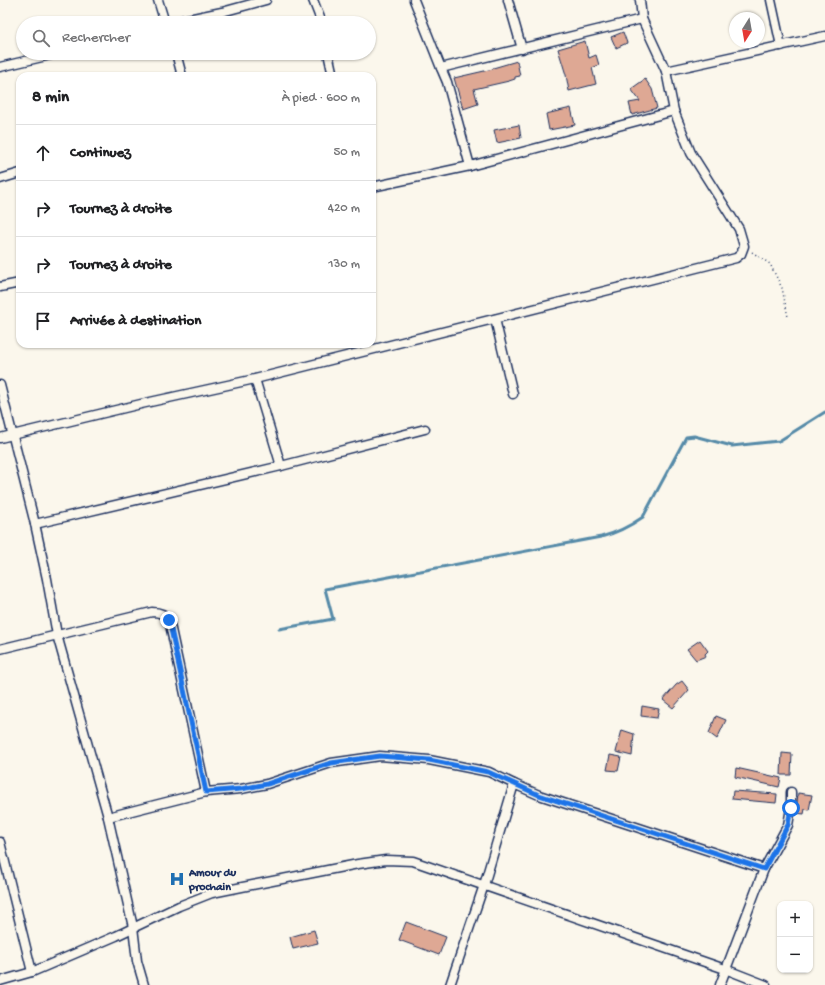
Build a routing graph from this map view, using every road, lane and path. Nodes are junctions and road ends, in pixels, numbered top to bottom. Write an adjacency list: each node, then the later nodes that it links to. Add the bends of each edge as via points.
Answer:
1 (158, 0): 8 (street)
2 (266, 0): 9 (street)
3 (313, 0): 10 (street)
4 (414, 0): 19 (street)
5 (508, 0): 14 (street)
6 (640, 0): 11 (street)
7 (771, 0): 13 (street)
8 (164, 16)
9 (203, 16)
10 (319, 16)
11 (642, 19): 14 (street); 20 (street)
12 (825, 36): 13 (street)
13 (781, 46): 20 (street)
14 (522, 49): 19 (street)
15 (29, 60): 18 (street)
16 (178, 60): 21 (street)
17 (330, 60): 22 (street)
18 (0, 67)
19 (441, 68): 24 (street)
20 (666, 71): 23 (street)
21 (181, 72)
22 (332, 72)
23 (674, 110): 24 (street); 28 (street, via 691,153 739,229)
24 (470, 166): 27 (street)
25 (16, 174): 26 (street)
26 (0, 178)
27 (376, 186)
28 (744, 246): 31 (path, via 770,264 782,288); 32 (street, via 736,258)
29 (16, 284): 30 (street)
30 (0, 287)
31 (788, 316)
32 (495, 319): 33 (street); 35 (street)
33 (255, 378): 37 (street); 39 (street)
34 (0, 385): 37 (street)
35 (513, 394)
36 (425, 429): 39 (street)
37 (13, 435): 38 (street); 40 (street)
38 (0, 438)
39 (281, 466): 40 (street)
40 (35, 524): 41 (street)
41 (58, 635): 42 (street); 44 (street, via 152,612 167,616); 46 (street)
42 (0, 650)
43 (514, 784): 44 (street, via 488,772 429,760 380,756 331,763 267,784); 48 (street, via 539,795); 49 (street)
44 (206, 792): 46 (street)
45 (791, 792): 48 (street, via 788,825)
46 (108, 817): 50 (street)
47 (0, 842): 52 (street)
48 (764, 869): 51 (street)
49 (484, 885): 50 (street, via 413,861 386,860 212,893); 51 (street); 55 (street)
50 (133, 927): 52 (street); 54 (street, via 137,961)
51 (725, 969): 56 (street); 57 (street)
52 (32, 972): 53 (street)
53 (0, 982)
54 (144, 985)
55 (450, 985)
56 (720, 985)
57 (766, 985)

